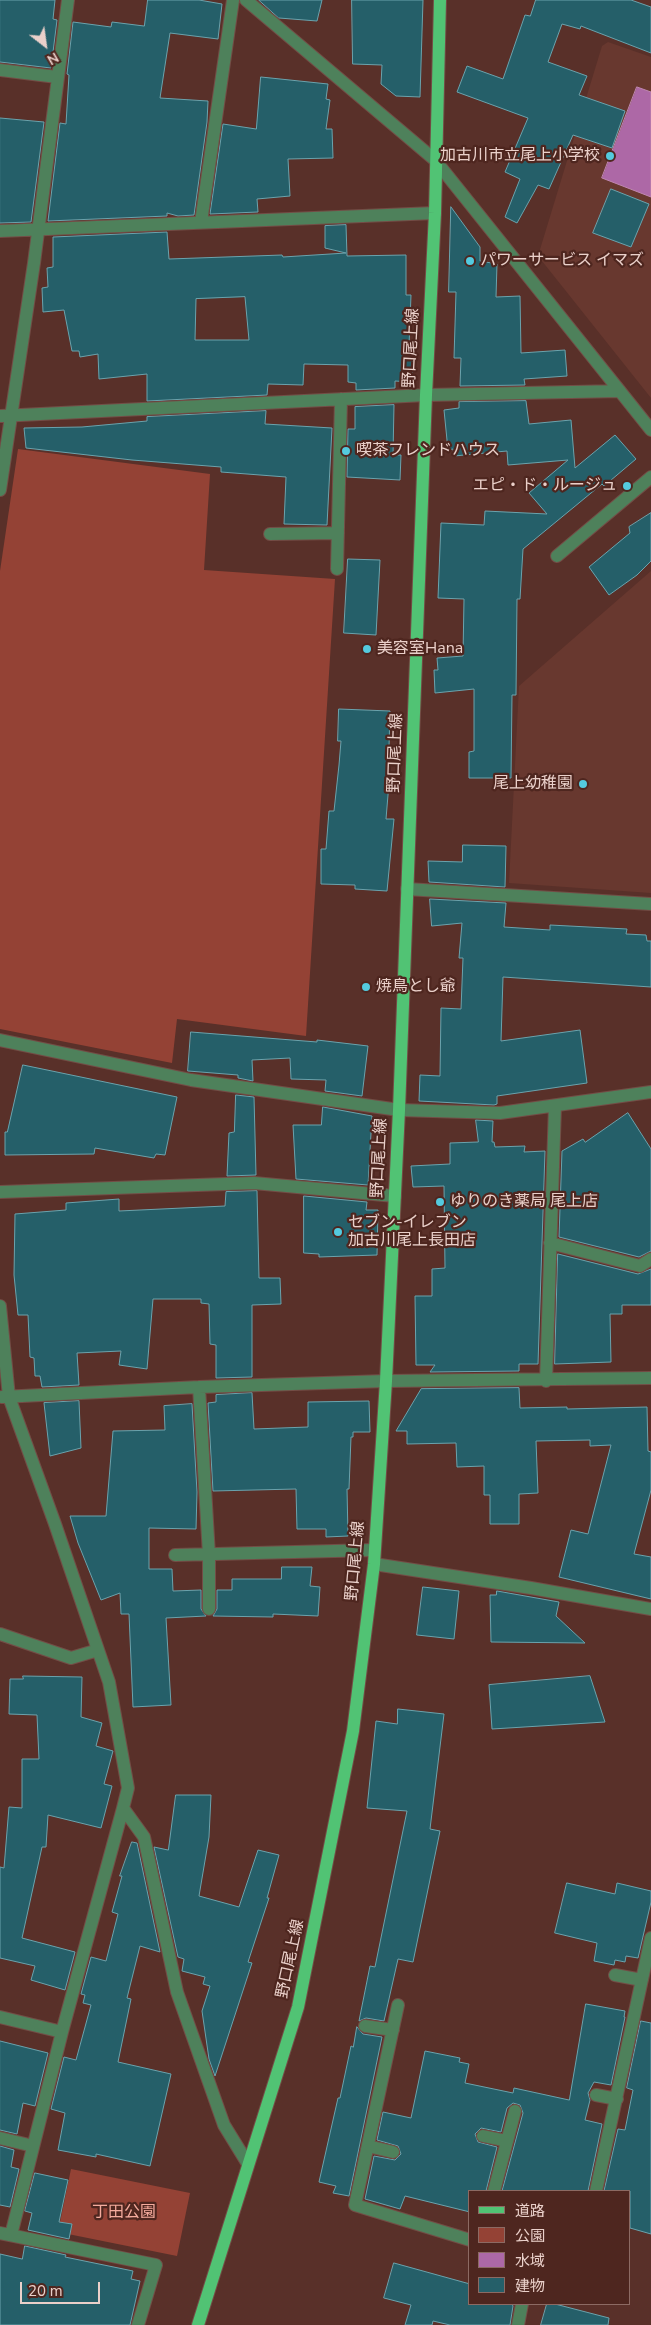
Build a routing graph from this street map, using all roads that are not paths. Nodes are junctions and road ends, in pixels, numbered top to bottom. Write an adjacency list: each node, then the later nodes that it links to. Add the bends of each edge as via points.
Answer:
1 (68, 0): 6 (street)
2 (233, 0): 9 (street)
3 (246, 0): 7 (street)
4 (440, 0): 7 (main road, 野口尾上線)
5 (0, 70): 6 (street)
6 (57, 77): 10 (street)
7 (436, 160): 8 (main road, 野口尾上線); 12 (street)
8 (435, 213): 9 (street); 13 (main road, 野口尾上線)
9 (201, 222): 10 (street)
10 (38, 229): 11 (street); 15 (street)
11 (0, 231)
12 (620, 392): 13 (street); 16 (street)
13 (426, 395): 14 (street); 23 (main road, 野口尾上線)
14 (341, 399): 15 (street); 19 (street)
15 (5, 416): 18 (street)
16 (651, 430)
17 (651, 477): 21 (street)
18 (0, 490)
19 (338, 533): 20 (street); 22 (street)
20 (270, 534)
21 (558, 556)
22 (337, 569)
23 (407, 889): 24 (street); 28 (main road, 野口尾上線)
24 (651, 904)
25 (0, 1040): 28 (street, via 190,1080)
26 (651, 1092): 27 (street)
27 (555, 1106): 28 (street, via 500,1113); 31 (street)
28 (399, 1110): 30 (main road, 野口尾上線)
29 (0, 1192): 30 (street, via 254,1183)
30 (395, 1196): 35 (main road, 野口尾上線)
31 (550, 1243): 32 (street, via 640,1266); 36 (street)
32 (651, 1259)
33 (0, 1306): 38 (street)
34 (651, 1378): 36 (street)
35 (386, 1381): 36 (street); 37 (street); 39 (main road, 野口尾上線)
36 (546, 1381)
37 (199, 1387): 38 (street); 41 (street)
38 (4, 1397): 46 (street)
39 (374, 1550): 41 (street); 42 (main road, 野口尾上線)
40 (175, 1555): 41 (street)
41 (209, 1555): 43 (street)
42 (374, 1564): 44 (street); 65 (main road, 野口尾上線, via 353,1731 298,2007)
43 (209, 1609)
44 (651, 1609)
45 (0, 1634): 46 (street, via 71,1658)
46 (98, 1650): 47 (street, via 109,1682 124,1758 128,1788)
47 (123, 1808): 55 (street); 65 (street, via 144,1838 177,1992 224,2125)
48 (651, 1938): 50 (street)
49 (614, 1975): 50 (street)
50 (642, 1980): 57 (street)
51 (398, 2005): 54 (street)
52 (0, 2017): 55 (street)
53 (365, 2026): 54 (street)
54 (393, 2030): 63 (street)
55 (62, 2032): 62 (street)
56 (596, 2095): 57 (street)
57 (616, 2099): 67 (street)
58 (515, 2111): 61 (street)
59 (483, 2136): 61 (street)
60 (0, 2138): 62 (street)
61 (507, 2141): 66 (street)
62 (33, 2146): 68 (street)
63 (368, 2146): 64 (street); 69 (street, via 355,2205)
64 (393, 2152)
65 (248, 2164): 72 (main road, 野口尾上線)
66 (494, 2190)
67 (596, 2190)
68 (6, 2234): 71 (street, via 156,2265)
69 (468, 2239)
70 (522, 2305): 73 (street)
71 (138, 2325)
72 (198, 2325)
73 (518, 2325)

